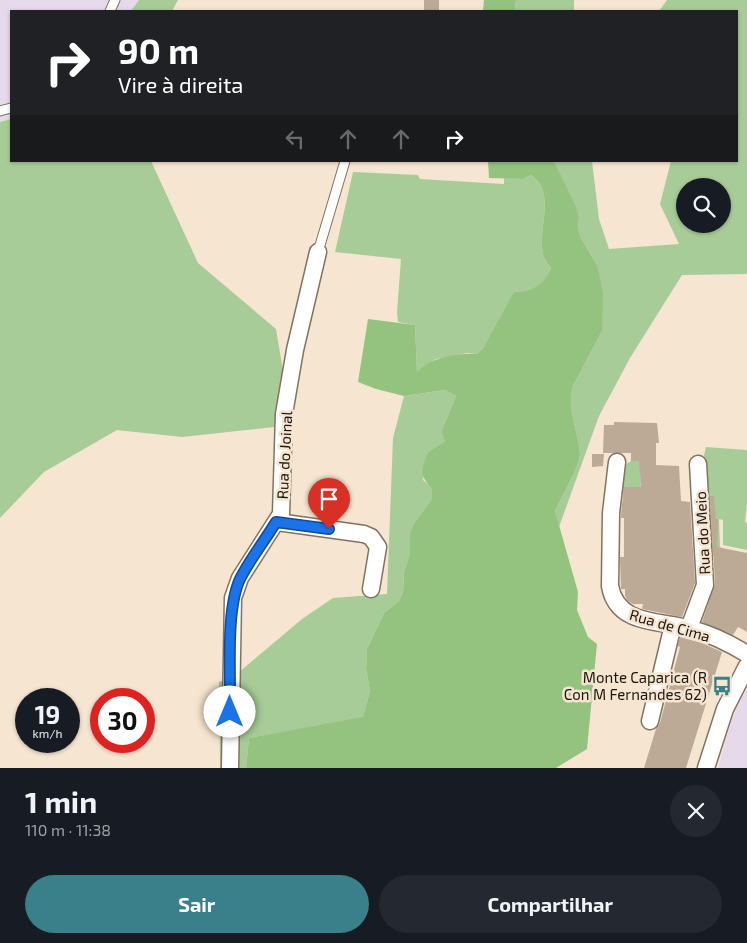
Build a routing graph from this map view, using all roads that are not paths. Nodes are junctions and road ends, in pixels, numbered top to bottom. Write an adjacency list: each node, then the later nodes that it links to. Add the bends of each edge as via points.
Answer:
1 (345, 162): 2 (lane)
2 (318, 252): 5 (street, Rua do Joinal, via 284,414 281,514)
3 (617, 462): 7 (street, Rua de Cima, via 611,513 610,586 613,596 630,616)
4 (698, 464): 8 (street, Rua do Meio, via 705,585)
5 (276, 522): 6 (street, via 371,537 378,547); 12 (street, Rua do Joinal, via 240,578 233,598)
6 (371, 588)
7 (673, 625): 8 (street, Rua de Cima); 11 (street)
8 (689, 628): 9 (street, Rua de Cima)
9 (747, 654)
10 (747, 666): 13 (street, via 725,709)
11 (650, 721)
12 (230, 768)
13 (706, 768)

